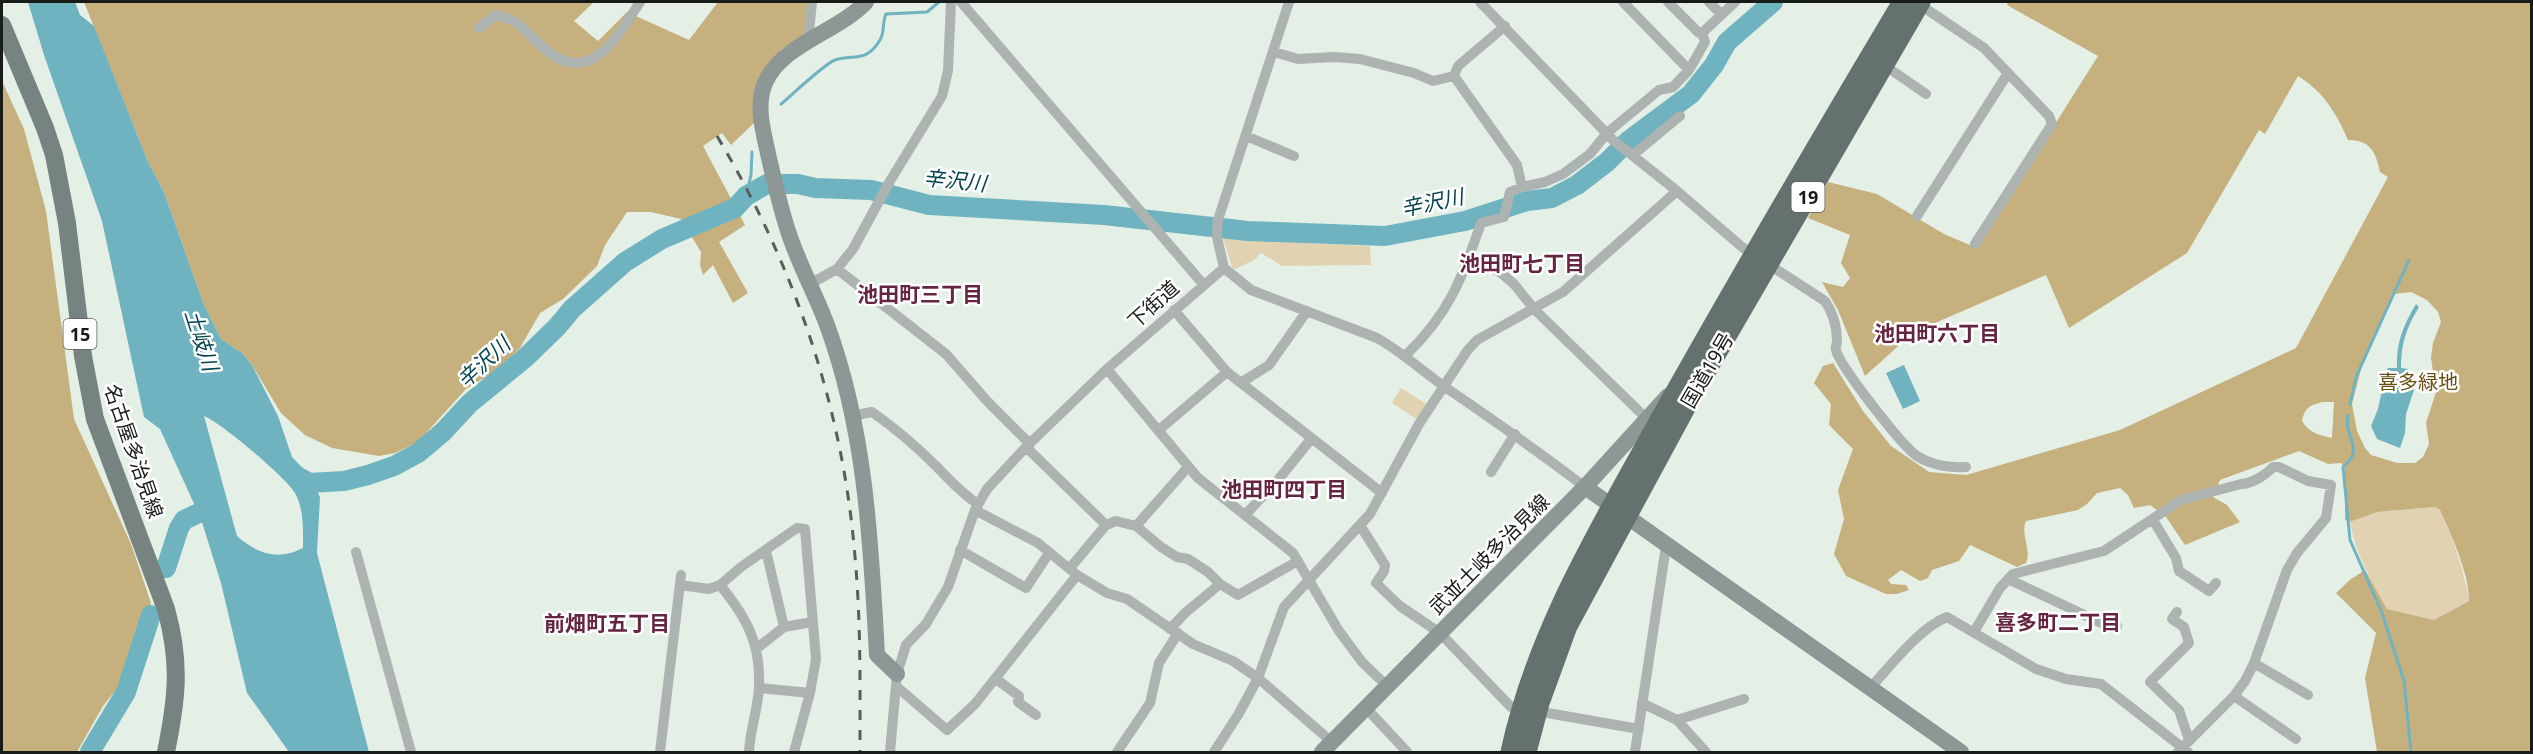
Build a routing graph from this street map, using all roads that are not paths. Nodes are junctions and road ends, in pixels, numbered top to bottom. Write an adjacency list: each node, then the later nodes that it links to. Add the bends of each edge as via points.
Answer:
1 (640, 2): 16 (street, via 607,48 584,63 572,63 546,51 511,18 495,15)
2 (812, 2): 18 (street, via 809,32)
3 (866, 2): 18 (street)
4 (951, 2): 37 (street, via 948,71 942,96 853,249)
5 (961, 2): 38 (street)
6 (1289, 2): 19 (street)
7 (1480, 2): 15 (street)
8 (1623, 2): 21 (street)
9 (1668, 2): 17 (street)
10 (1709, 2): 13 (street)
11 (1735, 2): 13 (street)
12 (1914, 2): 20 (highway, 国道19号 / 19); 22 (street, via 1984,48); 35 (highway, 国道19号 / 19)
13 (1721, 14): 17 (street)
14 (2, 25): 107 (main road, 名古屋多治見線 / 15, via 54,156 95,419 174,640 177,676)
15 (1505, 26): 23 (street, via 1458,66); 27 (street)
16 (479, 28)
17 (1702, 33): 21 (street, via 1705,42)
18 (814, 40): 39 (street, via 789,53 775,66 761,95 761,121 780,208)
19 (1274, 52): 23 (street, via 1299,59 1360,59 1433,81); 26 (street)
20 (1884, 65): 24 (street); 35 (highway, 国道19号 / 19)
21 (1689, 70): 27 (street, via 1673,87 1659,90)
22 (2008, 73): 32 (street); 33 (street, via 2052,124)
23 (1454, 76): 30 (street, via 1517,165)
24 (1926, 94)
25 (1680, 116): 28 (street)
26 (1246, 136): 29 (street); 36 (street, via 1221,213 1217,237)
27 (1610, 136): 28 (street); 30 (street, via 1563,174)
28 (1632, 154): 31 (street)
29 (1294, 156)
30 (1522, 187): 34 (street, via 1510,192 1504,215 1481,223)
31 (1677, 190): 35 (street); 40 (street, via 1563,292)
32 (1917, 216)
33 (1975, 244)
34 (1470, 256): 40 (street, via 1501,273); 43 (street, via 1439,319)
35 (1762, 261): 47 (highway, 国道19号 / 19); 56 (street, via 1825,301 1836,328 1836,350 1895,435 1918,457 1944,466); 61 (highway, 国道19号 / 19, via 1694,392)
36 (1224, 268): 38 (street, 下街道); 42 (street, via 1251,290)
37 (837, 269): 39 (street); 54 (street, via 946,354)
38 (1203, 284): 41 (street, 下街道)
39 (808, 285): 49 (street, via 838,356)
40 (1534, 309): 48 (street, via 1477,340); 50 (street)
41 (1174, 310): 44 (street, 下街道); 45 (street)
42 (1307, 311): 43 (street, via 1377,338); 46 (street, via 1269,365)
43 (1404, 356): 48 (street)
44 (1107, 369): 51 (street); 54 (street, 下街道)
45 (1227, 372): 46 (street); 51 (street)
46 (1242, 382): 53 (street)
47 (1681, 383): 50 (street, 武並土岐多治見線); 61 (highway, 国道19号 / 19)
48 (1445, 386): 52 (street); 59 (street, via 1419,424)
49 (851, 416): 60 (street, via 872,412 927,458); 90 (street, via 871,537 877,655)
50 (1646, 418): 58 (street, 武並土岐多治見線, via 1640,430)
51 (1159, 430): 55 (street)
52 (1515, 434): 57 (street); 58 (street)
53 (1311, 439): 59 (street); 62 (street)
54 (1028, 446): 60 (street, 下街道, via 987,489); 64 (street)
55 (1188, 467): 62 (street); 65 (street)
56 (1966, 467)
57 (1491, 472)
58 (1585, 486): 61 (street); 85 (street, 武並土岐多治見線)
59 (1382, 493): 66 (street)
60 (976, 507): 68 (street, 下街道); 71 (street)
61 (1620, 512): 67 (street); 100 (highway, 国道19号 / 19)
62 (1246, 514): 72 (street, via 1287,546)
63 (2153, 520): 74 (street, via 2104,551 2027,569); 76 (street, via 2176,558 2179,571 2210,591); 87 (street, via 2181,500 2247,484 2273,467 2314,483 2331,485 2326,518 2287,570)
64 (1106, 525): 65 (street, via 1116,521); 73 (street)
65 (1136, 525): 77 (street, via 1161,547 1188,559)
66 (1360, 525): 75 (street); 85 (street, via 1385,565 1376,583 1400,606)
67 (1666, 546): 93 (street); 98 (street)
68 (960, 550): 71 (street, via 1026,588); 90 (street, 下街道, via 948,587 926,624 906,645)
69 (764, 551): 78 (street); 80 (street, via 797,528 805,529); 82 (street)
70 (356, 552): 108 (street)
71 (1048, 553): 73 (street)
72 (1298, 561): 75 (street); 77 (street, via 1238,595)
73 (1074, 571): 83 (street, via 1107,593 1127,599); 89 (street)
74 (2008, 579): 81 (street, via 2112,628); 84 (street)
75 (1309, 580): 88 (street, via 1284,607); 91 (street, via 1339,631 1362,662)
76 (2216, 583)
77 (1220, 584): 83 (street)
78 (720, 585): 86 (street, via 748,623); 109 (street, via 709,589 680,580)
79 (2177, 612): 106 (street, via 2172,619 2184,627 2189,643 2150,682 2179,710)
80 (812, 622): 82 (street); 94 (street, via 816,659)
81 (2117, 626)
82 (784, 627): 86 (street)
83 (1174, 631): 88 (street); 113 (street, via 1159,663 1150,703)
84 (1974, 632): 93 (street, via 1947,617 1939,620); 106 (street, via 2036,669 2101,684)
85 (1440, 633): 91 (street, 武並土岐多治見線); 100 (street, via 1511,707)
86 (756, 649): 92 (street)
87 (2254, 663): 95 (street); 96 (street)
88 (1257, 678): 105 (street); 114 (street)
89 (996, 679): 90 (street, via 946,730); 101 (street)
90 (896, 680): 112 (street, 下街道)
91 (1388, 687): 99 (street, 武並土岐多治見線)
92 (759, 688): 94 (street); 110 (street)
93 (1869, 689): 120 (street)
94 (810, 693): 111 (street)
95 (2308, 695)
96 (2234, 696): 104 (street); 106 (street)
97 (1744, 699): 102 (street)
98 (1642, 703): 102 (street); 103 (street)
99 (1367, 709): 105 (street, 武並土岐多治見線); 115 (street)
100 (1529, 711): 103 (street); 116 (highway, 国道19号 / 19); 117 (highway, 国道19号 / 19)
101 (1036, 715)
102 (1677, 720): 119 (street)
103 (1639, 729): 118 (street)
104 (2296, 739)
105 (1328, 748)
106 (2184, 748)
107 (166, 753)
108 (411, 753)
109 (660, 753)
110 (749, 753)
111 (794, 753)
112 (890, 753)
113 (1117, 753)
114 (1214, 753)
115 (1407, 753)
116 (1511, 753)
117 (1526, 753)
118 (1635, 753)
119 (1706, 753)
120 (1961, 753)

